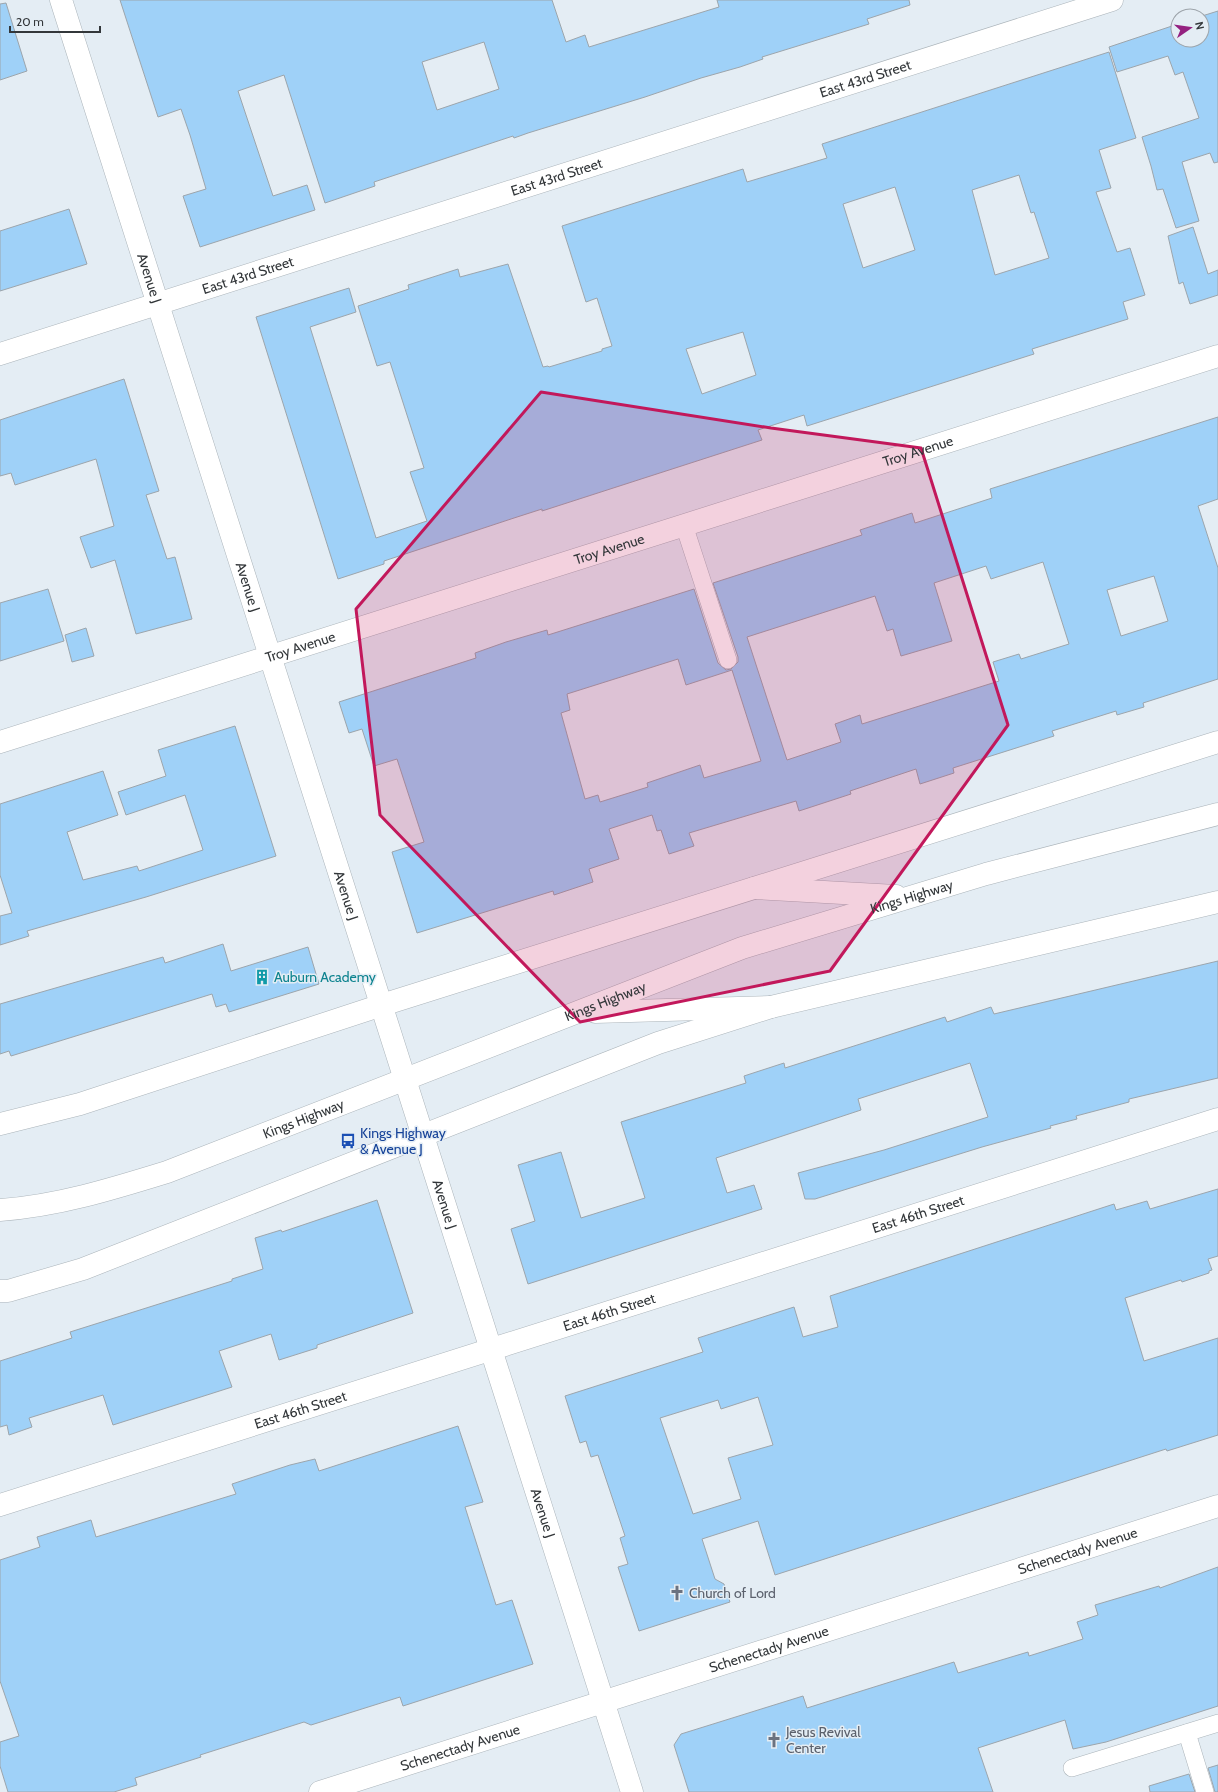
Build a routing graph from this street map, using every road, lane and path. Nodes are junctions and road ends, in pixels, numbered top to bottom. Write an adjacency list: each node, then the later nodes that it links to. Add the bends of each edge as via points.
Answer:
1 (61, 0): 3 (street, Avenue J)
2 (1112, 0): 3 (street, East 43rd Street)
3 (158, 304): 4 (street, East 43rd Street); 7 (street, Avenue J)
4 (0, 354)
5 (1218, 356): 6 (street, Troy Avenue)
6 (684, 525): 7 (street, Troy Avenue); 8 (lane)
7 (271, 657): 9 (street, Troy Avenue); 15 (street, Avenue J)
8 (728, 660)
9 (0, 742)
10 (1218, 742): 12 (street)
11 (1218, 814): 13 (street, Kings Highway, via 986,874)
12 (754, 888): 13 (street); 15 (street)
13 (912, 896): 17 (street, Kings Highway, via 742,948)
14 (1218, 902): 16 (street)
15 (382, 1005): 18 (street, Avenue J); 20 (street, via 80,1104)
16 (771, 1007): 17 (street); 21 (street, via 658,1043)
17 (580, 1012): 18 (street, Kings Highway)
18 (406, 1079): 21 (street, Avenue J); 22 (street, Kings Highway, via 167,1172 99,1193 26,1208)
19 (1218, 1119): 24 (street, East 46th Street)
20 (0, 1124)
21 (424, 1136): 23 (street, via 83,1269 8,1291); 24 (street, Avenue J)
22 (0, 1210)
23 (0, 1291)
24 (492, 1349): 25 (street, East 46th Street); 27 (street, Avenue J)
25 (0, 1505)
26 (1218, 1506): 27 (street, Schenectady Avenue)
27 (603, 1702): 31 (street, Schenectady Avenue); 32 (street, Avenue J)
28 (1218, 1723): 29 (lane)
29 (1187, 1733): 30 (lane); 33 (lane)
30 (1072, 1768)
31 (320, 1792)
32 (632, 1792)
33 (1205, 1792)

